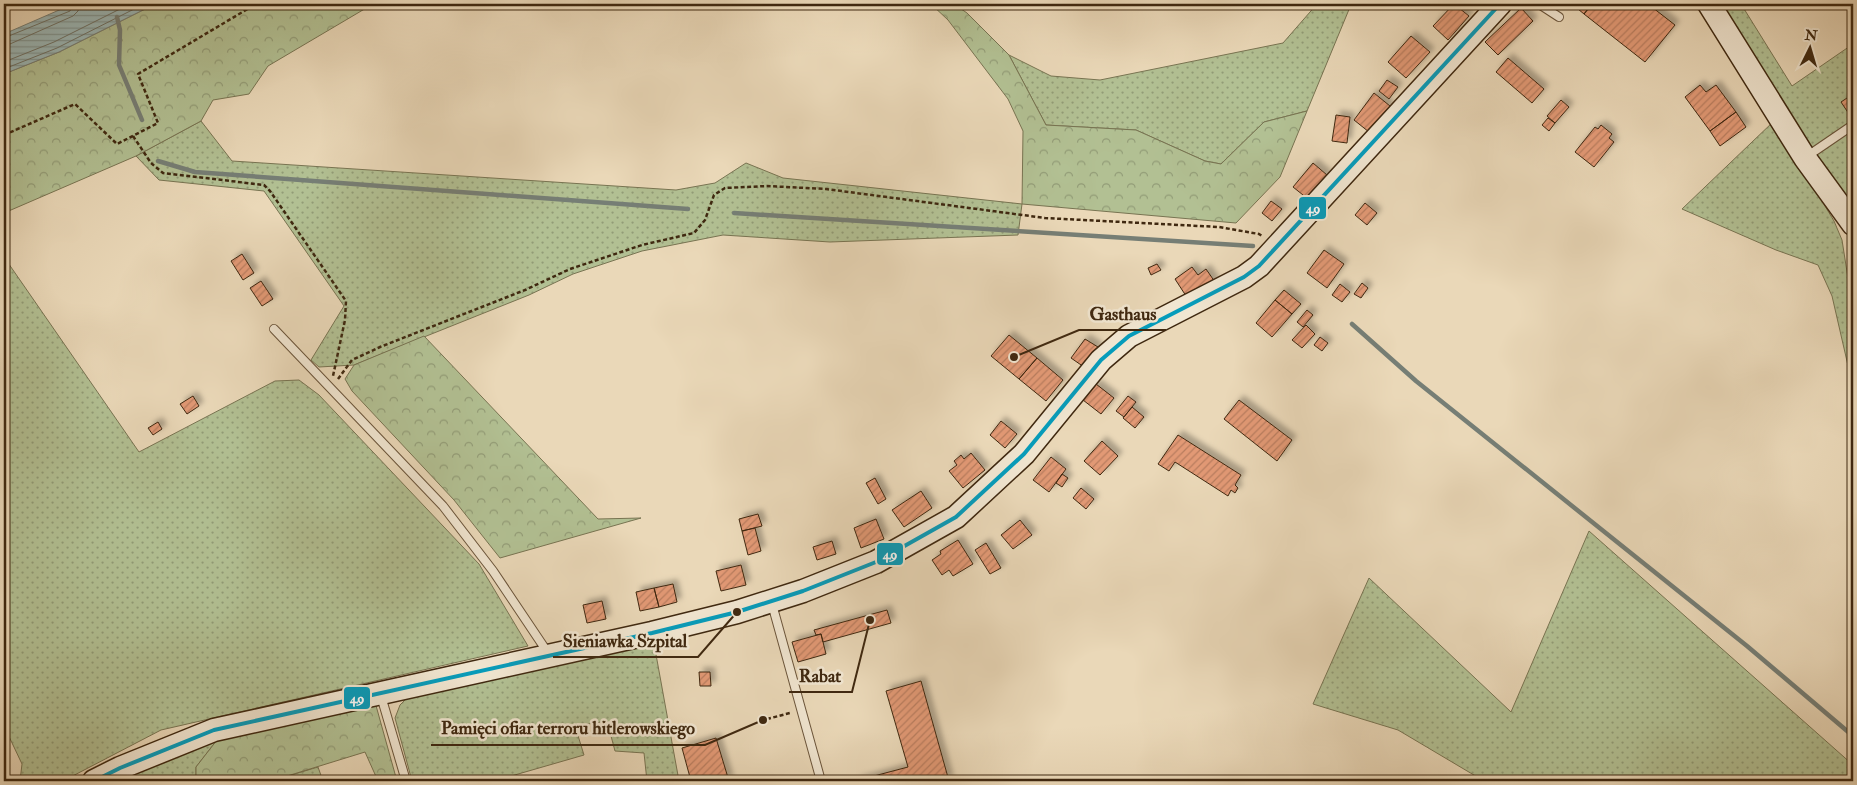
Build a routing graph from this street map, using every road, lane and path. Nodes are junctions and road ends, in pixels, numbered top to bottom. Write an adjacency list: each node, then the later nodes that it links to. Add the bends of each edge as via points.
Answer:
1 (256, 4): 8 (path, via 138,74 158,123)
2 (1500, 4): 11 (street)
3 (1539, 4): 5 (lane)
4 (1709, 4): 9 (street)
5 (1559, 17)
6 (1850, 127): 9 (lane)
7 (4, 136): 8 (path, via 76,104 117,144)
8 (133, 136): 15 (path, via 151,163 164,173 264,185 270,191 346,301)
9 (1804, 158): 10 (street)
10 (1853, 224)
11 (1275, 248): 15 (path, via 1260,234 1220,226 1045,218 826,189 725,188 714,195 704,220 694,233 642,244 570,269 526,290 380,347 352,360); 16 (street, via 1244,277 1130,336 1101,360 1024,454 956,517 876,562)
12 (1853, 266): 13 (path)
13 (1853, 280)
14 (274, 329): 15 (lane)
15 (330, 388): 17 (lane, via 443,506 493,571)
16 (771, 602): 17 (street); 23 (lane)
17 (549, 656): 18 (street)
18 (381, 694): 21 (street, via 214,730); 22 (lane)
19 (792, 713): 20 (path)
20 (767, 719)
21 (94, 781)
22 (406, 781)
23 (821, 781)

